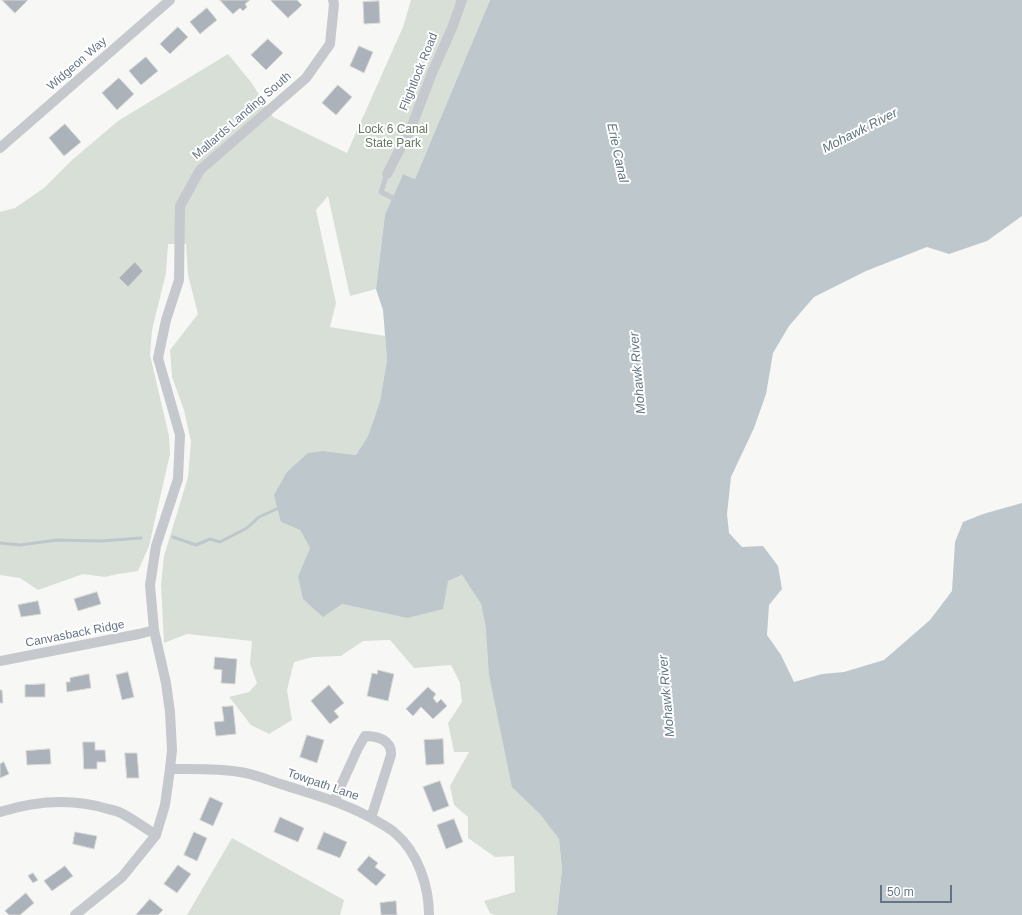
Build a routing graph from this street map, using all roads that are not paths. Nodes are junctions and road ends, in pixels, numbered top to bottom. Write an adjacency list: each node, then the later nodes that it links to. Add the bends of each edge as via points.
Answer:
1 (170, 0): 4 (street, Widgeon Way)
2 (333, 0): 7 (street, Mallards Landing South, via 330,44 306,78 200,170 180,206 179,280 166,320 158,358 180,435 178,479 156,546 150,585)
3 (462, 0): 5 (street, Flightlock Road, via 411,128)
4 (0, 148)
5 (387, 174): 6 (lane, via 381,192)
6 (393, 198)
7 (154, 630): 8 (street, Canvasback Ridge); 9 (street, Mallards Landing South, via 170,712)
8 (0, 661)
9 (170, 769): 10 (street, Towpath Lane, via 240,772); 13 (street, Mallards Landing South, via 165,806)
10 (334, 801): 12 (street, Towpath Lane); 12 (street, via 365,736 379,737 392,751)
11 (0, 812): 13 (street, via 48,802 93,804 121,813)
12 (371, 818): 15 (street, Towpath Lane, via 396,833 415,857 429,900)
13 (156, 835): 14 (street, via 122,877)
14 (75, 915)
15 (429, 915)

